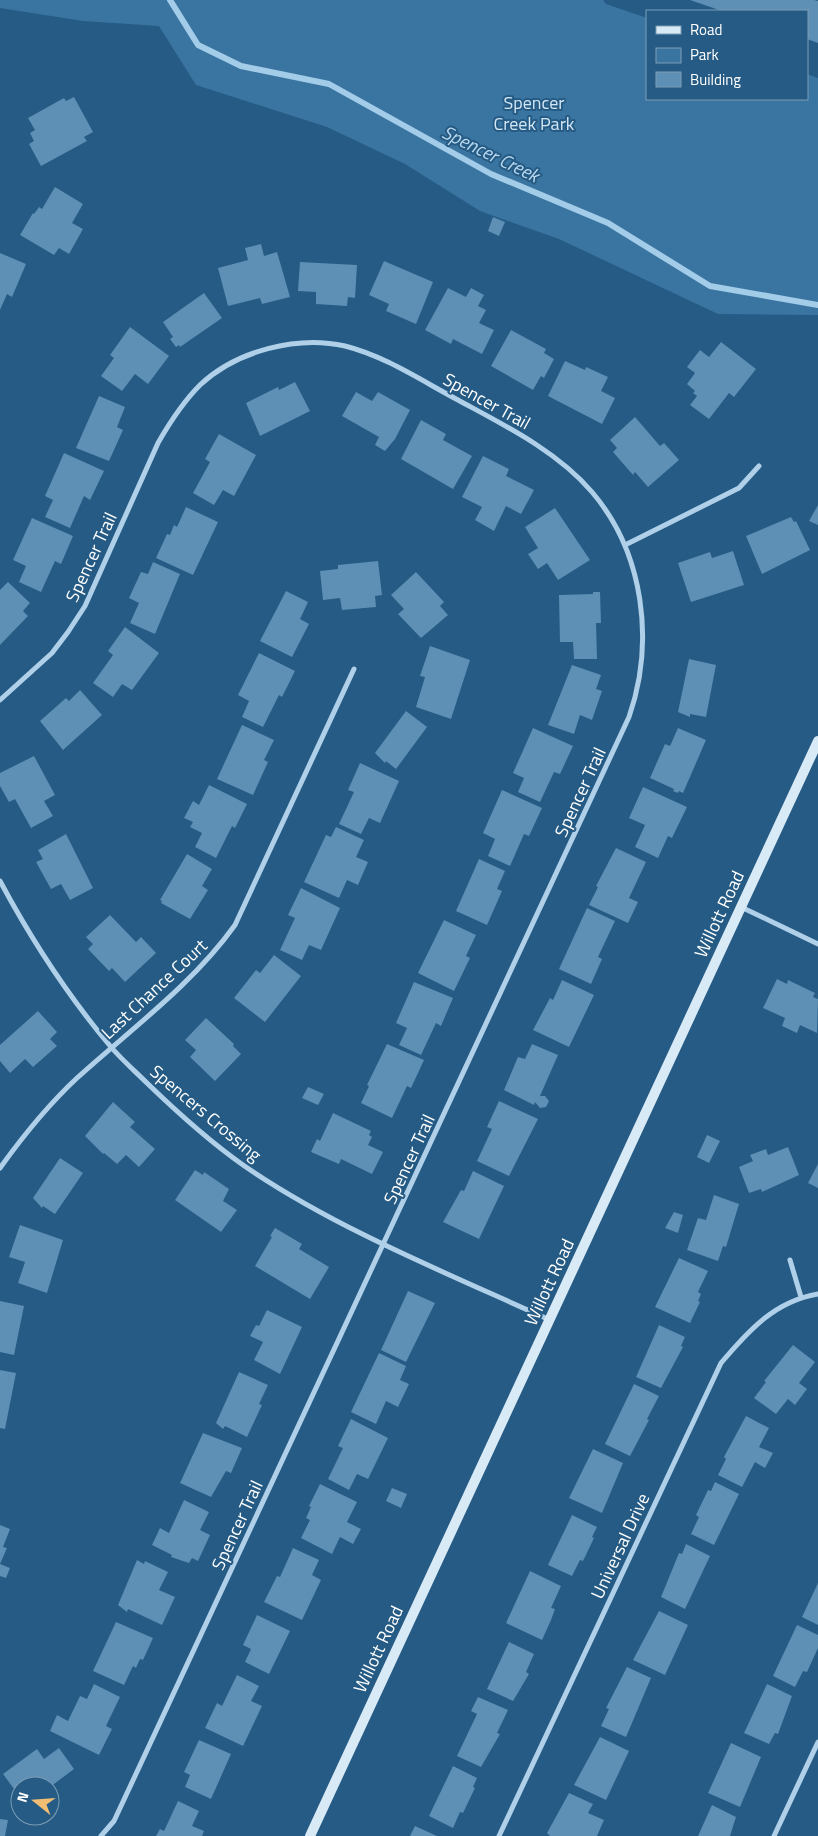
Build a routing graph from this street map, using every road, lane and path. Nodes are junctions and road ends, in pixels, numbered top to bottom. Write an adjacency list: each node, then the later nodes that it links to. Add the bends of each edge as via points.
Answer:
1 (759, 466): 2 (street, via 739,488)
2 (625, 545): 4 (street, Spencer Trail, via 591,491 532,442 483,414 402,370 345,346 321,343 271,347 245,357 202,384 171,420 80,612 52,653); 11 (street, Spencer Trail, via 638,585 643,651 630,717)
3 (354, 669): 9 (street, Last Chance Court, via 235,925 215,953 189,980)
4 (0, 700)
5 (818, 741): 7 (main road, Willott Road)
6 (0, 881): 9 (street, Spencers Crossing, via 55,972)
7 (741, 907): 8 (street); 15 (main road, Willott Road)
8 (818, 944)
9 (112, 1048): 10 (street, Last Chance Court, via 45,1111); 11 (street, Spencers Crossing, via 174,1109 243,1164 317,1210)
10 (0, 1168)
11 (384, 1243): 15 (street, Spencers Crossing); 17 (street, Spencer Trail, via 114,1821)
12 (790, 1260): 14 (street)
13 (818, 1294): 14 (street, Universal Drive)
14 (801, 1296): 19 (street, Universal Drive, via 767,1315 747,1332 721,1363)
15 (550, 1320): 18 (main road, Willott Road)
16 (818, 1742): 20 (street)
17 (102, 1836)
18 (310, 1836)
19 (499, 1836)
20 (774, 1836)

